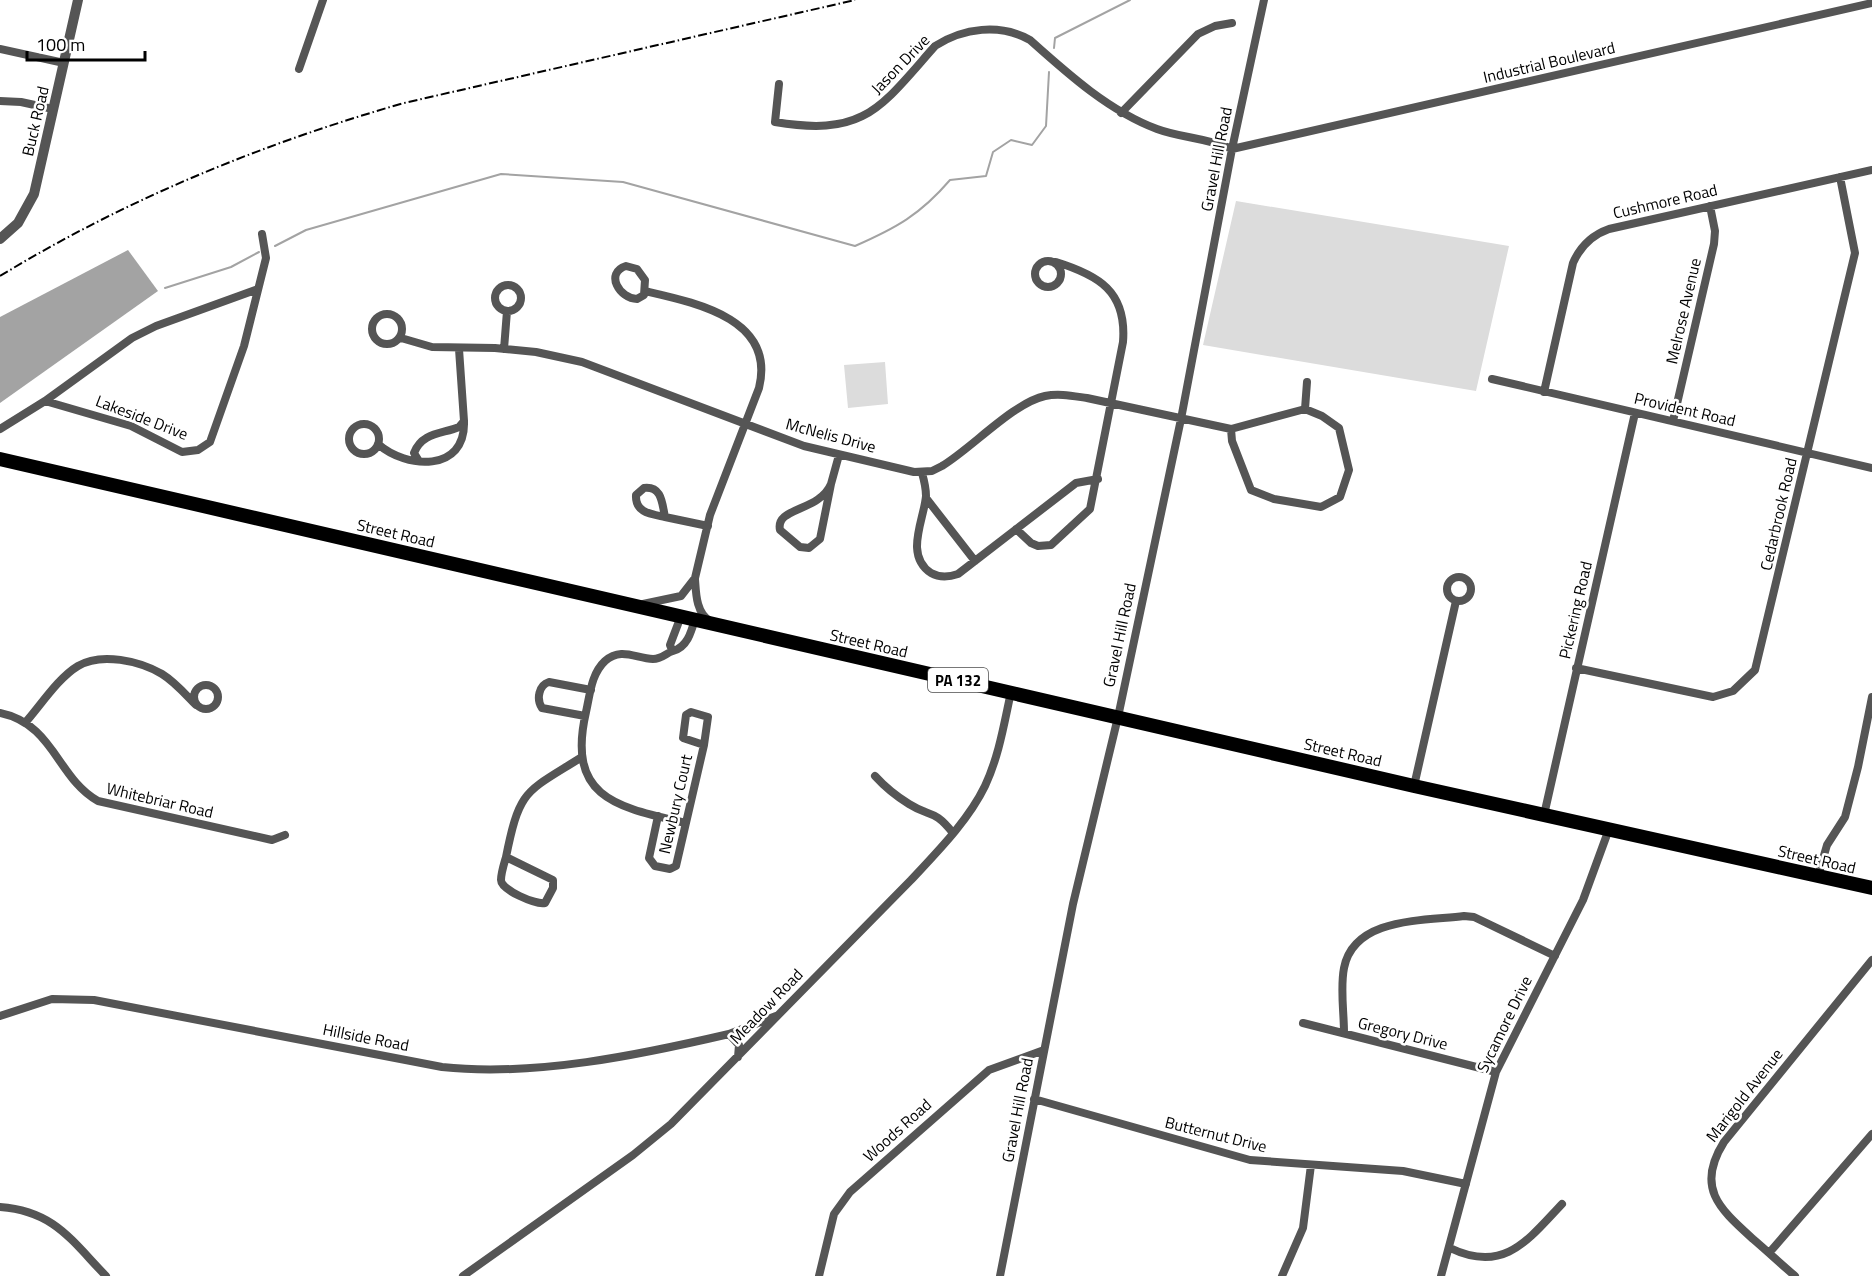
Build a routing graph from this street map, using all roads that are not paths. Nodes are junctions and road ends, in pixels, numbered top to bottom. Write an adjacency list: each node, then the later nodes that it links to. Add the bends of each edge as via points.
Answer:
1 (78, 0): 7 (street, Buck Road)
2 (323, 0): 8 (street)
3 (1264, 0): 13 (street, Gravel Hill Road)
4 (1872, 3): 13 (street, Industrial Boulevard)
5 (1232, 23): 12 (street, via 1198,34)
6 (0, 49): 7 (street)
7 (64, 63): 11 (street, Buck Road)
8 (299, 69)
9 (779, 84): 12 (street, Jason Drive, via 775,122 803,126 856,121 879,108 935,46 981,30 998,29 1030,40)
10 (0, 101): 11 (street)
11 (53, 109): 18 (street, Buck Road, via 30,204 18,223)
12 (1120, 113): 13 (street, Jason Drive, via 1159,130)
13 (1232, 149): 33 (street, Gravel Hill Road)
14 (1872, 170): 15 (street, Cushmore Road)
15 (1840, 177): 16 (street, Cushmore Road); 40 (street, Cedarbrook Road, via 1855,254)
16 (1710, 206): 28 (street, Cushmore Road, via 1609,229 1582,247 1573,262); 35 (street, Melrose Avenue, via 1714,244)
17 (262, 234): 20 (street, Lakeside Drive, via 266,258)
18 (0, 238)
19 (1056, 262): 30 (street, via 1089,273 1106,287 1118,305 1124,332)
20 (258, 289): 29 (street, Lakeside Drive, via 132,338); 29 (street, Lakeside Drive, via 222,412 210,442 198,450 182,452 131,426)
21 (645, 291): 36 (street, via 677,298 733,320 751,335 762,369 759,388)
22 (507, 311): 25 (street)
23 (402, 338): 24 (street, McNelis Drive, via 432,347)
24 (459, 349): 25 (street, McNelis Drive); 34 (street)
25 (504, 349): 36 (street, McNelis Drive, via 582,363)
26 (1492, 379): 28 (street, Provident Road)
27 (1307, 382): 31 (street)
28 (1544, 392): 32 (street, Provident Road)
29 (45, 401): 37 (street, Lakeside Drive)
30 (1112, 403): 33 (street); 45 (street, via 1064,394 1037,398 951,461); 46 (street)
31 (1305, 409): 38 (street); 38 (street, via 1339,428 1347,452 1349,470 1340,496 1321,507 1274,499 1251,490)
32 (1635, 413): 35 (street, Provident Road); 60 (street, Pickering Road)
33 (1181, 419): 38 (street); 67 (street, Gravel Hill Road)
34 (464, 421): 42 (street, via 459,427 424,439 415,449); 42 (street, via 462,439 454,452 436,462)
35 (1673, 422): 40 (street, Provident Road)
36 (743, 424): 41 (street, McNelis Drive); 50 (street)
37 (0, 429)
38 (1231, 429)
39 (378, 444): 42 (street, via 393,455)
40 (1808, 454): 44 (street, Provident Road); 60 (street, Cedarbrook Road, via 1759,662 1742,685 1722,695 1703,697)
41 (838, 455): 45 (street, McNelis Drive); 47 (street)
42 (416, 458)
43 (0, 459): 55 (main road, Street Road / PA 132)
44 (1872, 468)
45 (922, 472): 48 (street)
46 (1098, 479): 51 (street, via 1076,483); 51 (street, via 1090,509 1056,542 1038,546)
47 (831, 484): 47 (street, via 820,539 812,547 800,547 780,530 780,520 818,502)
48 (926, 498): 52 (street); 52 (street, via 917,544 925,567 937,576 951,577)
49 (665, 517): 50 (street)
50 (708, 526): 53 (street)
51 (1016, 530): 52 (street)
52 (975, 561)
53 (695, 578): 55 (street, via 688,591 675,599); 58 (street, via 700,608 705,618)
54 (1456, 601): 72 (street)
55 (634, 605): 56 (main road, Street Road / PA 132)
56 (681, 616): 57 (main road, Street Road / PA 132); 59 (street, via 670,645)
57 (695, 619): 58 (main road, Street Road / PA 132); 59 (street, via 685,644)
58 (718, 625): 62 (main road, Street Road / PA 132)
59 (672, 650): 61 (street, via 654,659 631,653 613,656 600,667)
60 (1576, 668): 73 (street, Pickering Road)
61 (591, 690): 66 (street); 66 (street, via 549,682 542,687 539,699 542,708)
62 (1011, 692): 67 (main road, Street Road / PA 132); 77 (street, Meadow Road, via 984,788)
63 (1872, 697): 80 (street, via 1845,817 1827,845)
64 (196, 705): 68 (street, via 155,671 102,658 83,663 69,673)
65 (0, 713): 68 (street)
66 (585, 716): 70 (street)
67 (1118, 717): 72 (main road, Street Road / PA 132); 89 (street, Gravel Hill Road, via 1073,904)
68 (25, 723): 78 (street, Whitebriar Road, via 54,750 80,789 98,801 272,840)
69 (704, 745): 75 (street, Newbury Court)
70 (582, 757): 74 (street, via 593,784 609,800); 79 (street, via 531,789 521,800)
71 (875, 776): 77 (street, via 911,805 940,816)
72 (1414, 786): 73 (main road, Street Road / PA 132)
73 (1544, 814): 76 (main road, Street Road / PA 132)
74 (658, 816): 75 (street); 75 (street, Newbury Court, via 650,858 655,866 676,866)
75 (686, 823)
76 (1609, 829): 80 (main road, Street Road / PA 132); 82 (street, Sycamore Drive, via 1593,876)
77 (953, 832): 84 (street, Meadow Road)
78 (285, 835)
79 (506, 857): 79 (street, via 553,880 545,903 537,904 505,888 501,880)
80 (1818, 876): 81 (main road, Street Road / PA 132)
81 (1872, 888)
82 (1554, 956): 87 (street, via 1474,917 1383,927 1359,942 1346,962); 91 (street, Sycamore Drive)
83 (1872, 960): 99 (street, Marigold Avenue, via 1714,1160 1711,1186 1719,1206)
84 (779, 1014): 88 (street, Hillside Road); 90 (street, Meadow Road)
85 (0, 1016): 88 (street, Hillside Road, via 52,999 94,1000 442,1067 482,1070 583,1061)
86 (1303, 1023): 87 (street, Gregory Drive)
87 (1344, 1033): 91 (street, Gregory Drive)
88 (729, 1034): 90 (street, via 739,1045)
89 (1044, 1050): 92 (street, Gravel Hill Road); 102 (street, Woods Road, via 989,1070 850,1192 834,1214)
90 (737, 1058): 101 (street, Meadow Road, via 671,1124 633,1155)
91 (1496, 1072): 95 (street, Sycamore Drive)
92 (1034, 1099): 94 (street, Butternut Drive, via 1227,1155); 103 (street, Gravel Hill Road)
93 (1872, 1134): 99 (street)
94 (1311, 1165): 95 (street, Butternut Drive, via 1403,1171); 104 (street, via 1303,1228)
95 (1466, 1184): 98 (street, Sycamore Drive)
96 (1562, 1204): 98 (street, via 1514,1251 1477,1257)
97 (0, 1207): 100 (street, via 34,1213 56,1224)
98 (1450, 1248): 105 (street, Sycamore Drive)
99 (1768, 1253): 106 (street, Marigold Avenue)
100 (106, 1276)
101 (464, 1276)
102 (819, 1276)
103 (1000, 1276)
104 (1282, 1276)
105 (1441, 1276)
106 (1795, 1276)

